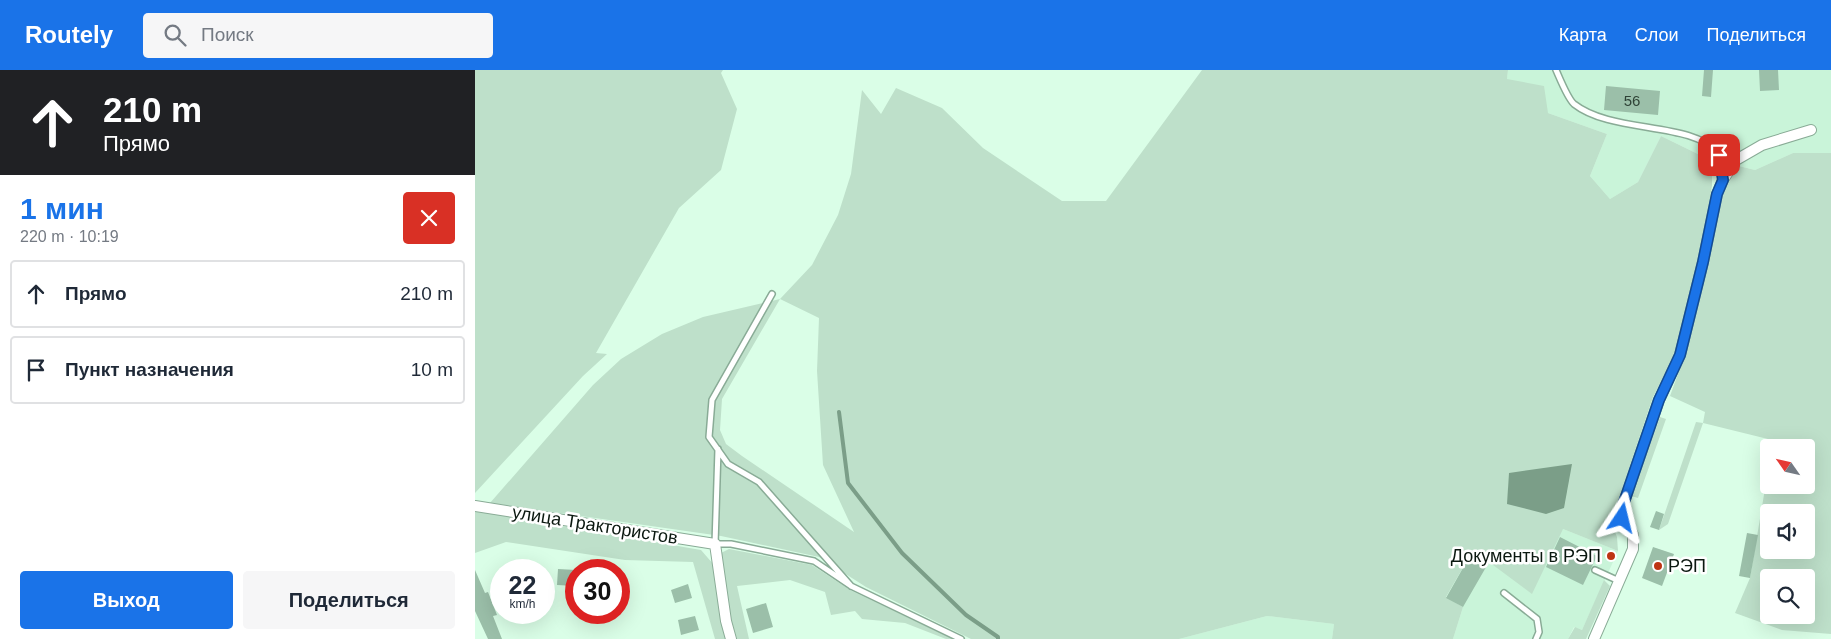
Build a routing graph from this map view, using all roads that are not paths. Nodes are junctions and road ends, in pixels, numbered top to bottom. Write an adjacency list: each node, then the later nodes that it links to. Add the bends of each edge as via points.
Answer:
1 (1556, 70): 3 (lane, via 1573,103 1600,118 1680,133 1706,142 1719,155)
2 (1811, 130): 3 (street, via 1762,145 1737,160)
3 (1723, 180): 9 (street, via 1680,355 1659,400 1623,505 1622,518 1633,536 1633,549)
4 (772, 294): 5 (lane, via 712,400 709,437)
5 (718, 449): 7 (lane); 10 (lane, via 728,464 759,482)
6 (475, 506): 7 (street, улица Трактористов)
7 (715, 544): 10 (lane, via 731,544 814,561); 12 (street)
8 (1595, 570): 9 (lane)
9 (1619, 582): 15 (street)
10 (851, 586): 13 (lane)
11 (1503, 593): 14 (lane, via 1537,619 1539,632)
12 (731, 639)
13 (961, 639)
14 (1536, 639)
15 (1594, 639)

